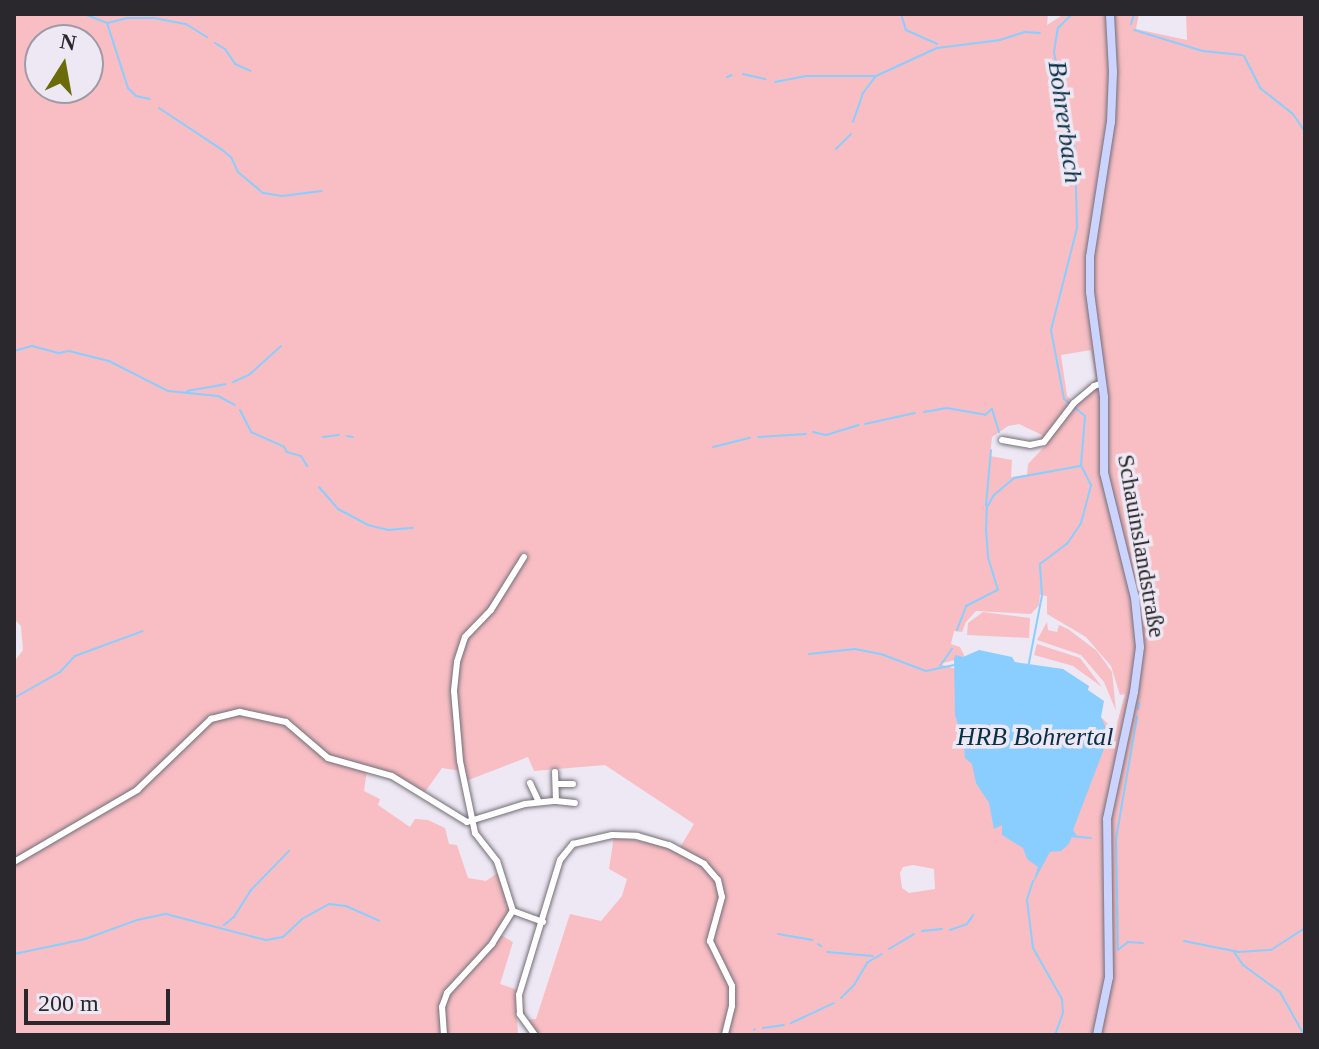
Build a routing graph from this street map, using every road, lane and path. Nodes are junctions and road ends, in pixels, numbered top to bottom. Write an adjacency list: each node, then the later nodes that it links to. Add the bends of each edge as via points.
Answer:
1 (1110, 14): 2 (main road, Schauinslandstraße, via 1111,122 1089,271)
2 (1103, 383): 3 (street, via 1071,406 1044,442); 19 (main road, Schauinslandstraße, via 1104,473 1135,598 1140,647 1107,819 1109,977)
3 (1002, 440)
4 (524, 557): 12 (street, via 491,610 465,637 457,662 460,761)
5 (555, 772): 7 (street)
6 (530, 783): 10 (street)
7 (557, 784): 8 (street); 9 (street)
8 (573, 784)
9 (556, 801): 10 (street); 11 (street)
10 (539, 802): 12 (street)
11 (575, 803)
12 (472, 821): 13 (street, via 442,809 392,776 328,758 286,722 240,712 201,726 137,790); 14 (street, via 501,871)
13 (14, 862)
14 (513, 911): 15 (street); 16 (street, via 492,944 447,993)
15 (543, 922): 17 (street, via 518,1003 523,1021); 18 (street, via 560,860 582,840 637,836 669,845 704,864 722,889 710,941 732,986)
16 (444, 1035)
17 (535, 1035)
18 (725, 1035)
19 (1097, 1035)

